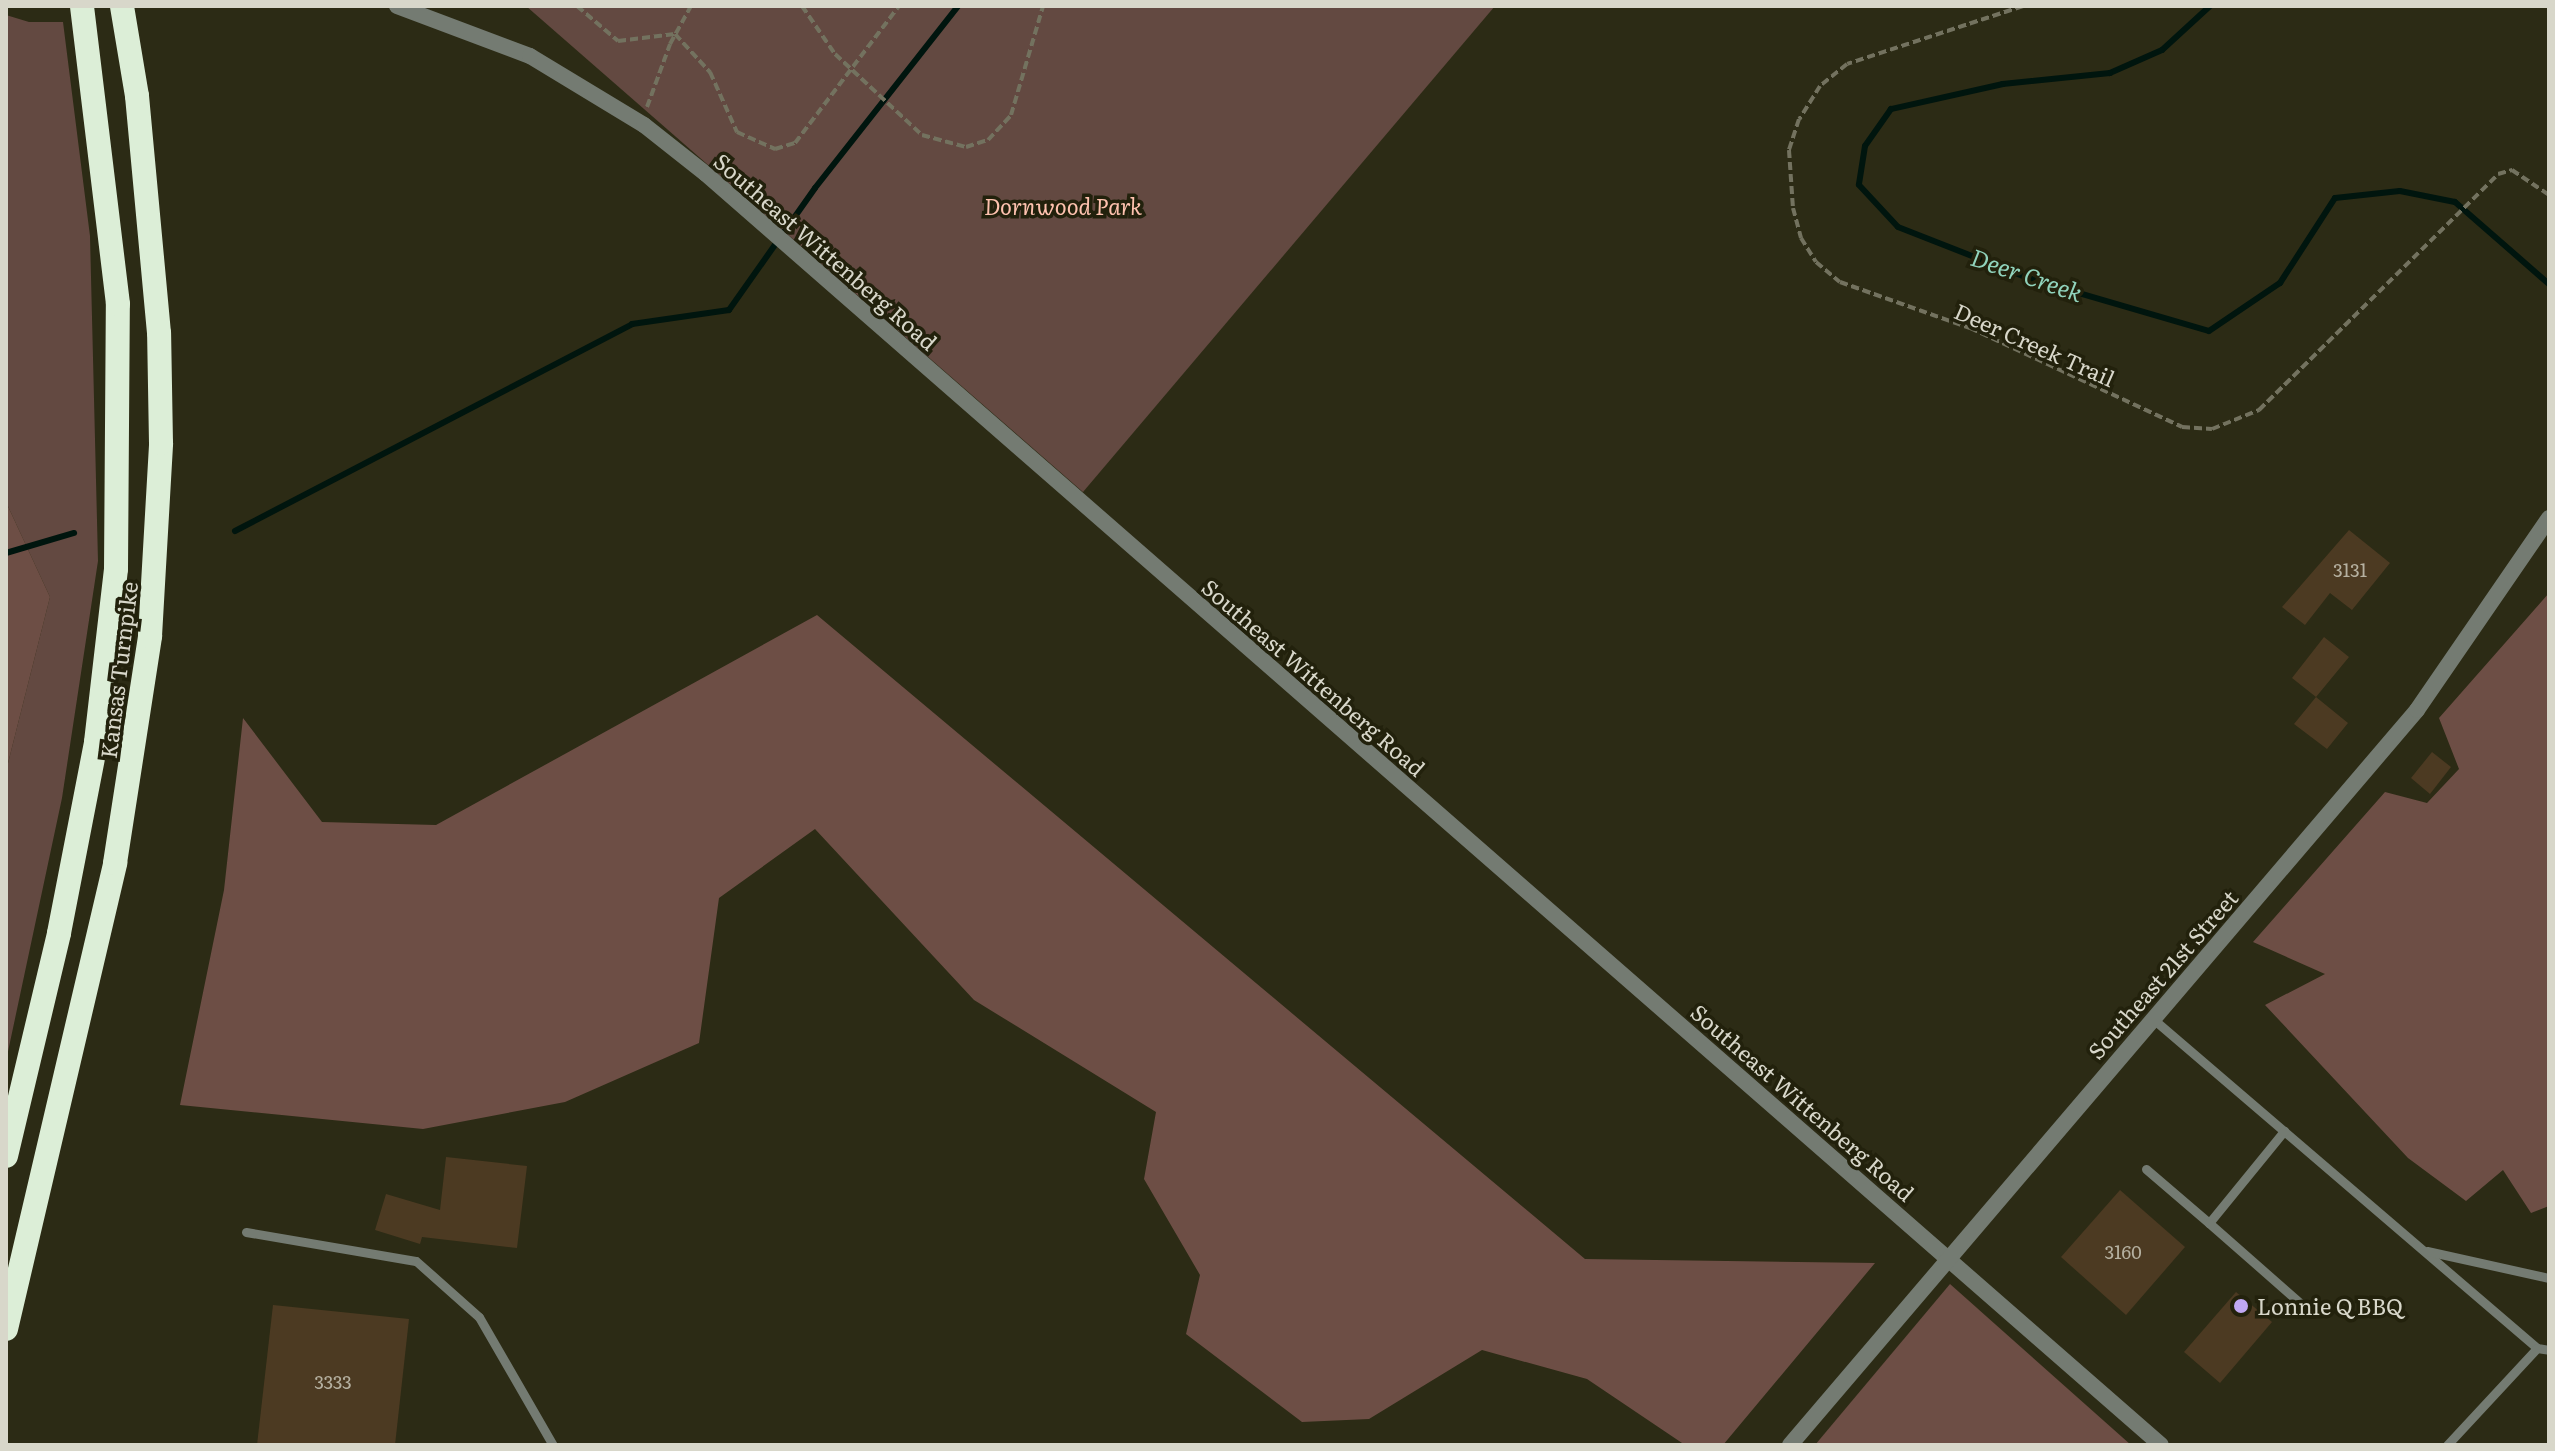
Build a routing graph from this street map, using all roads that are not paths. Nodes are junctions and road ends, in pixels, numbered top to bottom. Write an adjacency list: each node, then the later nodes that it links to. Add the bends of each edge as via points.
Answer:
1 (82, 6): 7 (highway, Kansas Turnpike, via 118,304 116,569 96,742 59,933)
2 (122, 6): 15 (highway, Kansas Turnpike, via 147,188 159,333 161,443 150,636 115,863)
3 (397, 6): 12 (street, Southeast Wittenberg Road, via 530,56 644,125 767,225)
4 (2549, 518): 5 (street, Southeast 21st Street, via 2417,710)
5 (2152, 1018): 6 (lane); 12 (street, Southeast 21st Street)
6 (2284, 1131): 9 (lane); 11 (lane)
7 (6, 1156)
8 (2146, 1169): 9 (lane)
9 (2209, 1223): 14 (lane)
10 (246, 1232): 18 (lane, via 416,1261 479,1317)
11 (2424, 1251): 13 (lane); 16 (lane)
12 (1949, 1260): 19 (street, Southeast 21st Street); 20 (street, Southeast Wittenberg Road)
13 (2549, 1278)
14 (2300, 1303)
15 (6, 1329)
16 (2537, 1348): 17 (lane); 21 (lane)
17 (2549, 1350)
18 (553, 1445)
19 (1790, 1445)
20 (2161, 1445)
21 (2447, 1445)

